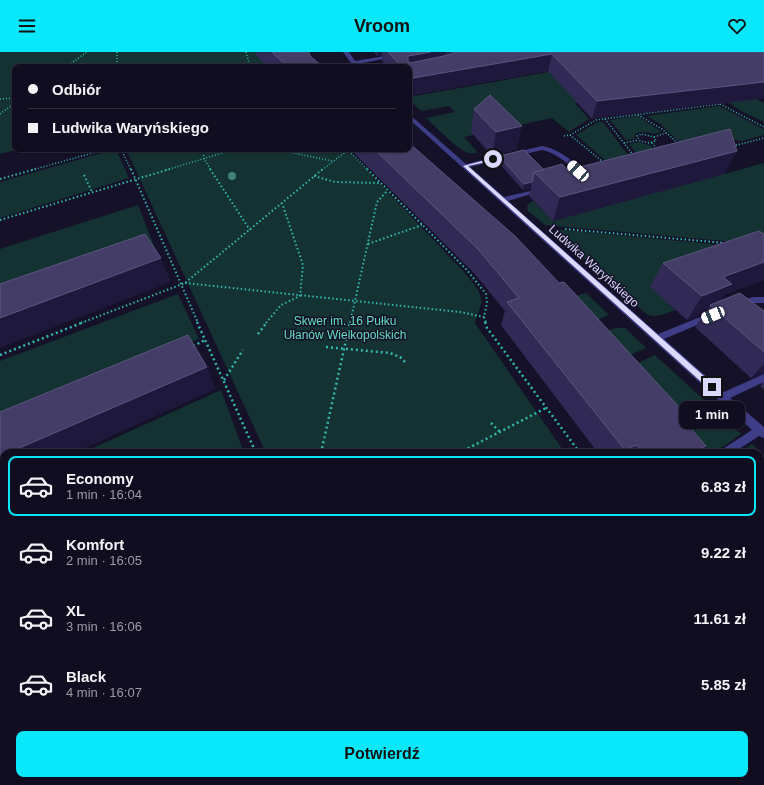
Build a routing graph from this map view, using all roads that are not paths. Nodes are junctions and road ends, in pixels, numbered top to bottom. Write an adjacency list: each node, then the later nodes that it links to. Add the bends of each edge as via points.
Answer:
1 (346, 52): 3 (street)
2 (418, 52): 4 (street)
3 (354, 64)
4 (360, 64)
5 (412, 119): 6 (street, Ludwika Waryńskiego)
6 (465, 166): 7 (street, via 536,148 546,148 555,151 578,171 579,177); 9 (street, Ludwika Waryńskiego)
7 (570, 181)
8 (547, 187): 9 (street)
9 (502, 200): 13 (street, Ludwika Waryńskiego)
10 (764, 300): 11 (street, via 753,300)
11 (734, 306)
12 (720, 312): 13 (street)
13 (657, 338): 15 (street, Ludwika Waryńskiego)
14 (764, 378): 15 (street)
15 (723, 397): 16 (street, Ludwika Waryńskiego)
16 (762, 432): 17 (street)
17 (732, 449)

